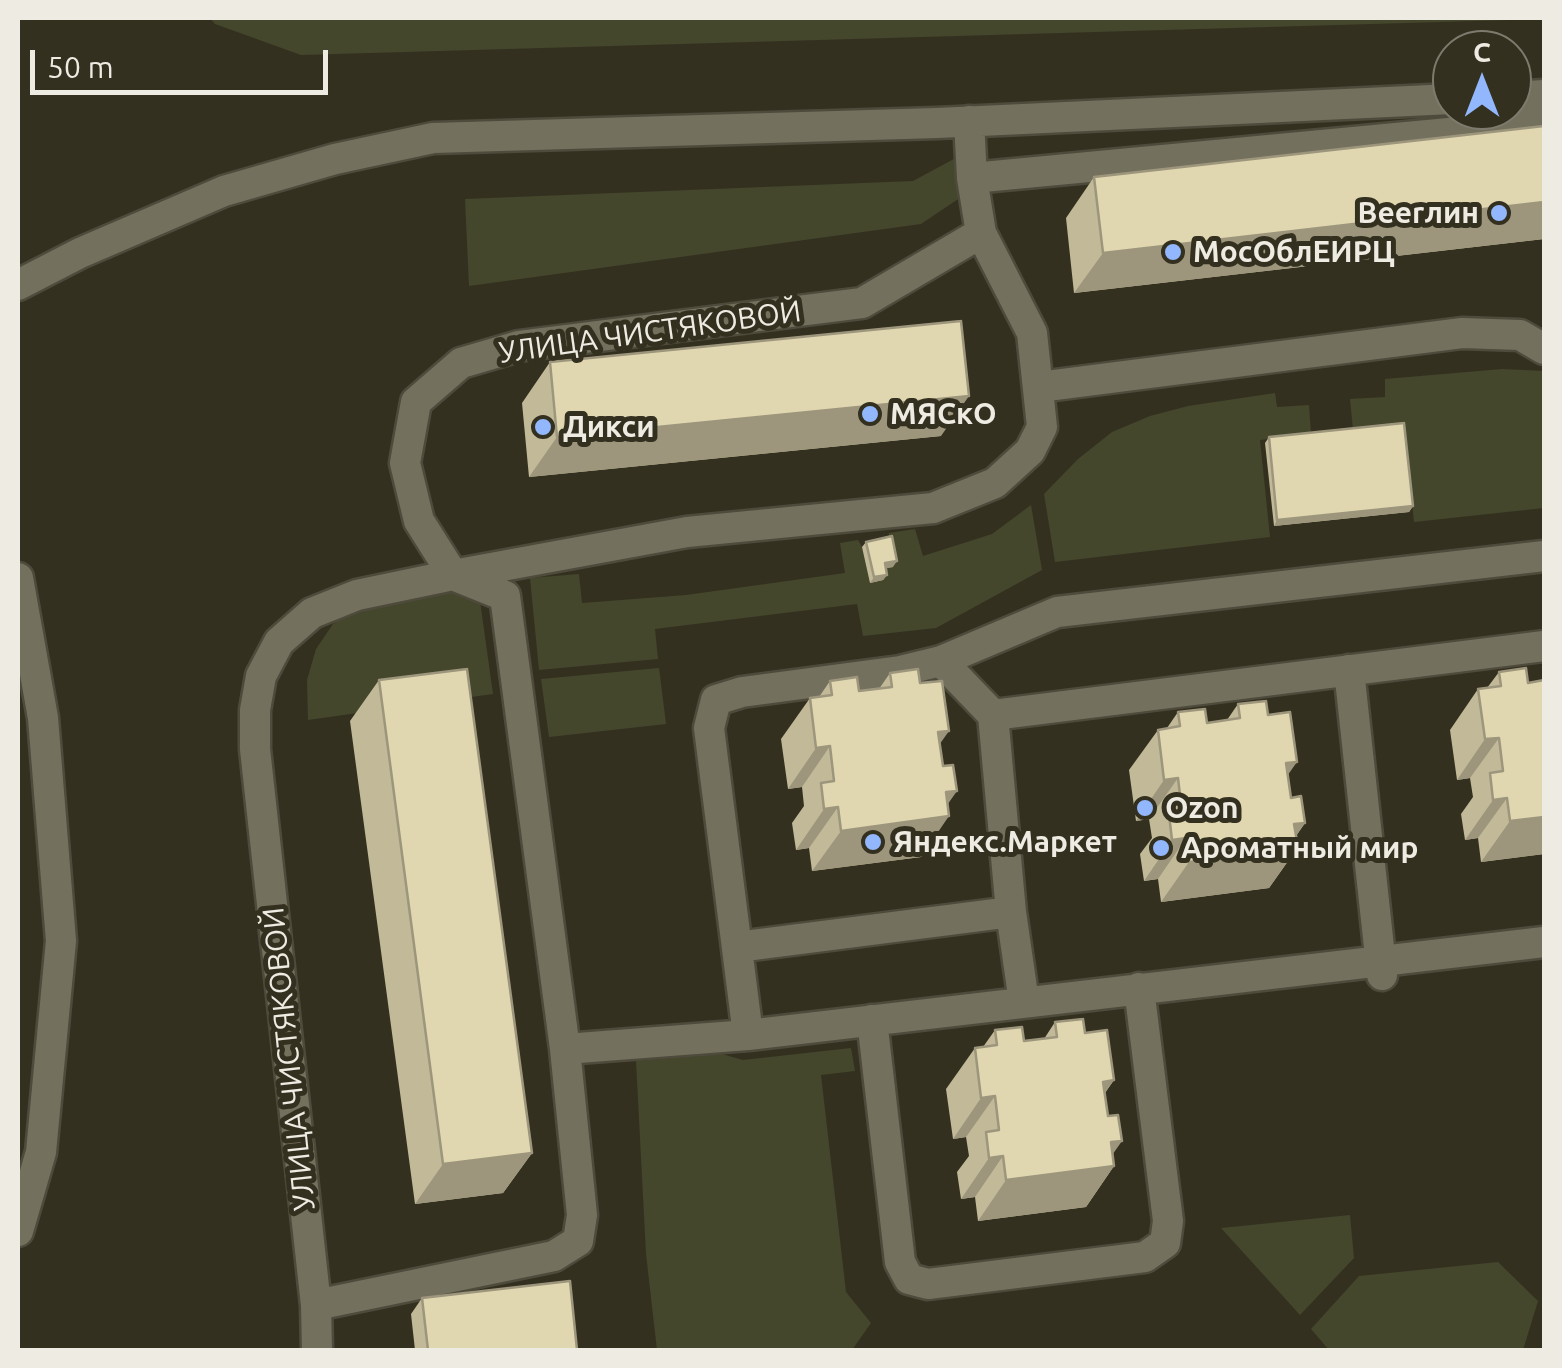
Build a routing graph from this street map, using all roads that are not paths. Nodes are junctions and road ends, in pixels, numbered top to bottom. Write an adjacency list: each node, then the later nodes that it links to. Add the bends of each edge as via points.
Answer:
1 (1432, 100): 2 (street)
2 (969, 121): 4 (street); 6 (street, via 433,138 224,191)
3 (1544, 124): 4 (street)
4 (972, 178): 5 (street)
5 (981, 233): 8 (street, via 1032,333); 10 (street, УЛИЦА ЧИСТЯКОВОЙ, via 862,303 519,346 461,363 416,402 405,463 419,521)
6 (18, 285)
7 (1544, 349): 8 (street, via 1520,334 1462,333)
8 (1039, 387): 10 (street, via 1042,427 1030,452 995,482 933,508 687,532)
9 (1544, 556): 13 (street, via 1057,612)
10 (452, 575): 24 (street, via 505,596); 26 (street, УЛИЦА ЧИСТЯКОВОЙ, via 312,612 279,642 260,676 255,748)
11 (18, 578): 25 (street, via 43,718 61,942 41,1152)
12 (1544, 646): 14 (street)
13 (941, 662): 15 (street); 18 (street, via 716,700 710,728)
14 (1349, 670): 15 (street); 19 (street)
15 (993, 715): 16 (street)
16 (1012, 912): 18 (street); 21 (street)
17 (1544, 942): 19 (street)
18 (737, 947): 23 (street)
19 (1381, 968): 20 (street)
20 (1139, 988): 21 (street); 22 (street, via 1168,1221 1165,1243 1145,1257 947,1282 908,1280 900,1262)
21 (1024, 1002): 22 (street)
22 (872, 1020): 23 (street)
23 (748, 1035): 24 (street)
24 (565, 1049): 26 (street, via 582,1215 578,1241 554,1256)
25 (18, 1231)
26 (316, 1304): 27 (street, УЛИЦА ЧИСТЯКОВОЙ)
27 (317, 1350)

